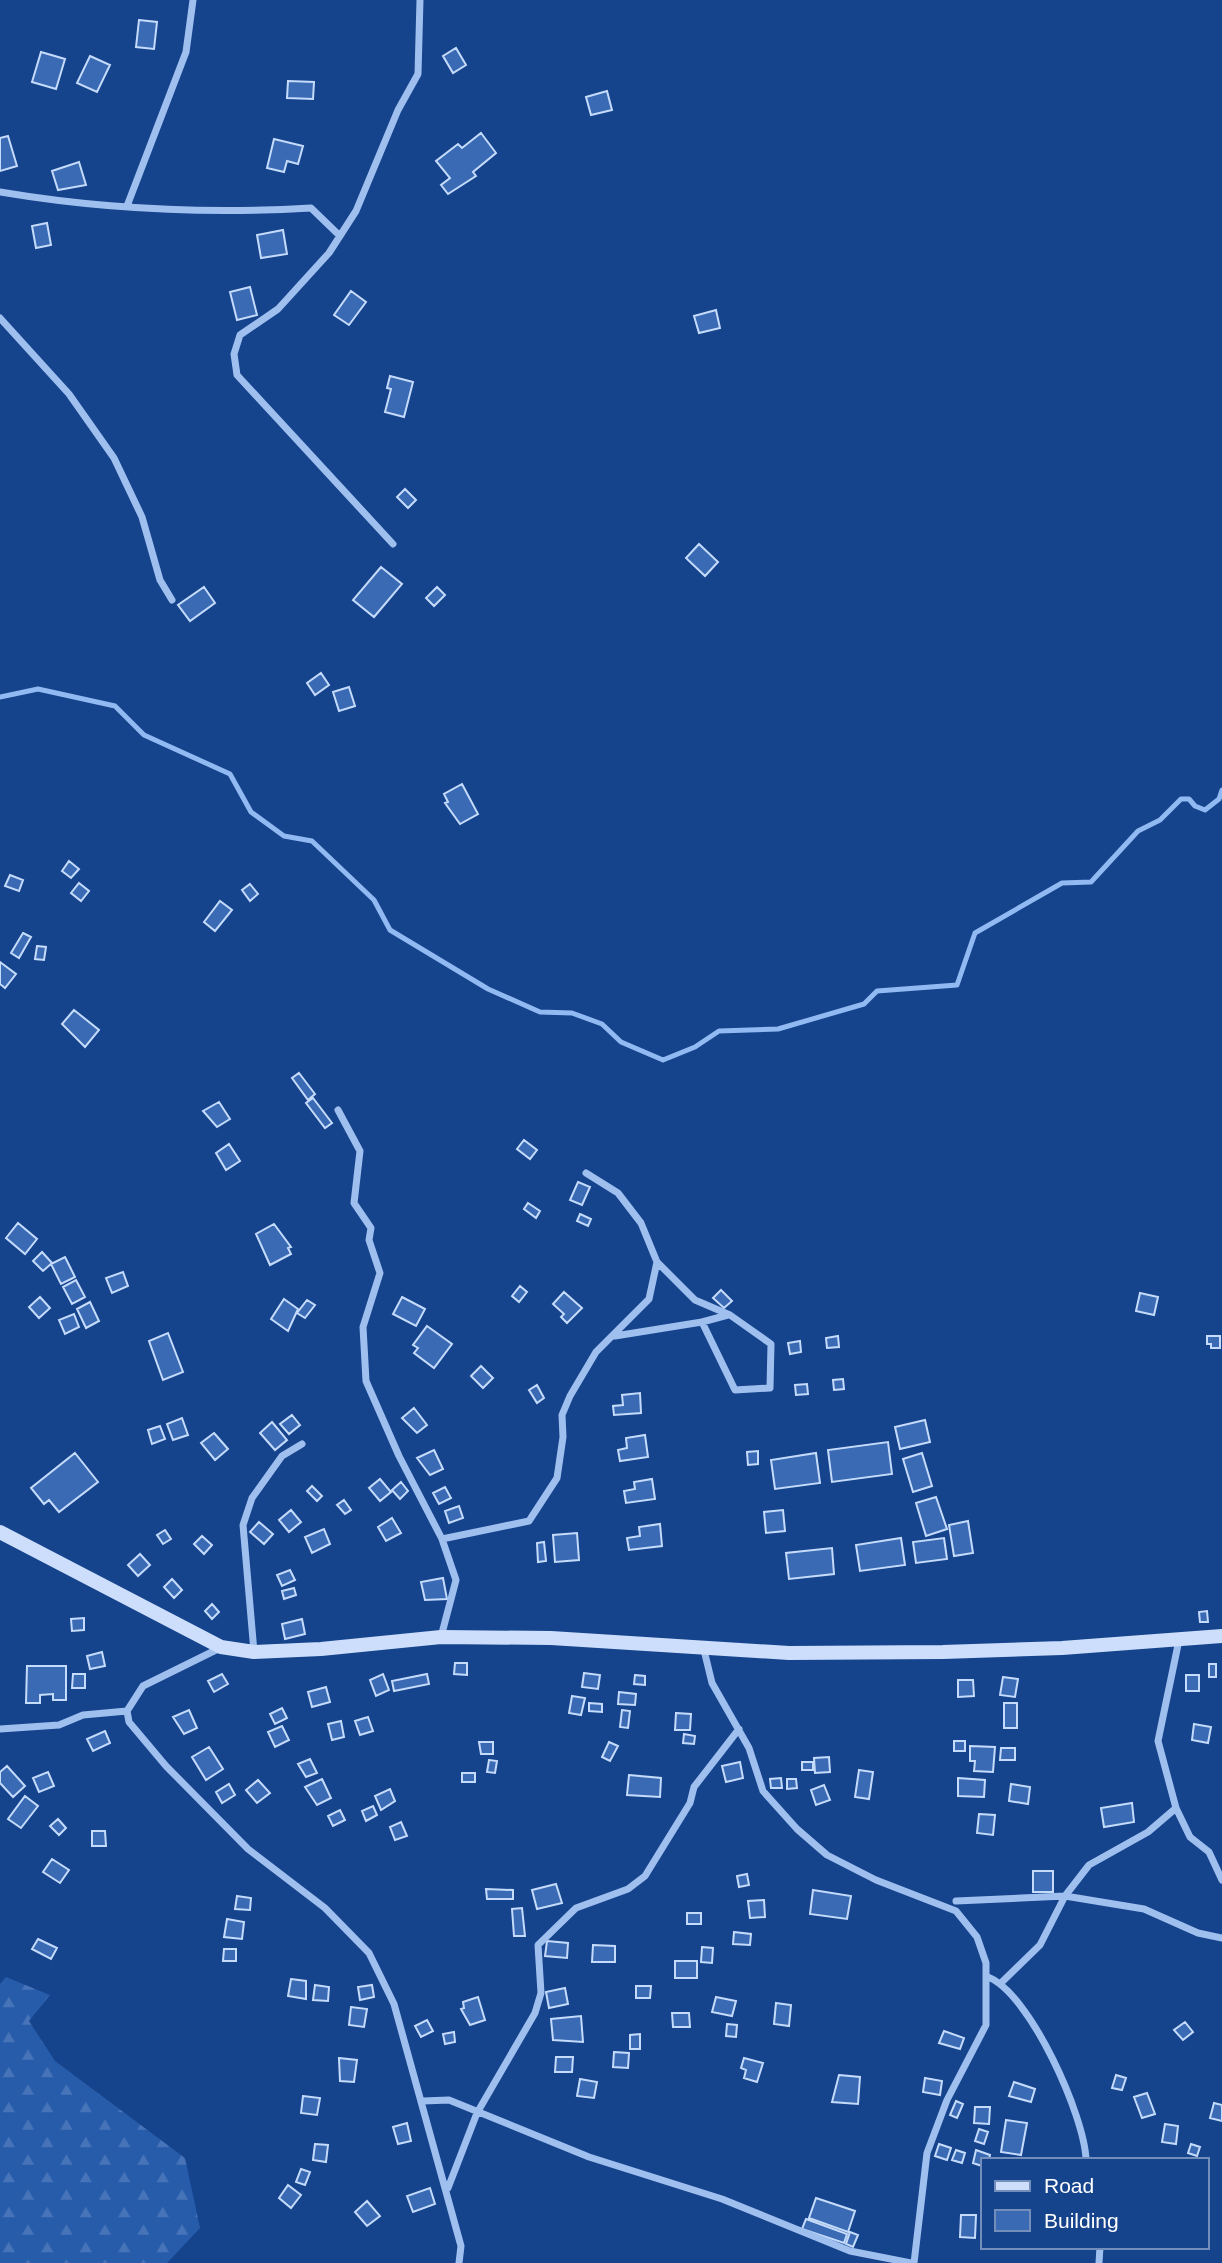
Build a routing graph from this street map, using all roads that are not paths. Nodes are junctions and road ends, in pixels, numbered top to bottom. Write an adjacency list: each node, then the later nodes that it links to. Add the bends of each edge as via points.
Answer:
1 (193, 0): 4 (street, via 186,51)
2 (420, 0): 5 (street, via 418,74)
3 (0, 192): 4 (street)
4 (127, 206): 5 (street, via 261,211 311,208)
5 (341, 236): 7 (street, via 278,309 240,335 234,354 237,375)
6 (0, 318): 8 (street, via 69,394 114,458 142,517 160,580)
7 (393, 544)
8 (172, 600)
9 (338, 1110): 17 (street, via 360,1151 354,1203 371,1228 369,1240 380,1273 363,1327 366,1381)
10 (586, 1173): 11 (street, via 618,1193 641,1223)
11 (657, 1262): 12 (street, via 695,1300); 14 (street, via 649,1299)
12 (730, 1315): 13 (street); 13 (street, via 771,1344 770,1388 735,1390)
13 (702, 1322): 14 (street)
14 (615, 1336): 17 (street, via 596,1352 570,1395 562,1415 557,1478 529,1521)
15 (302, 1444): 23 (street, via 282,1456 252,1498 243,1525)
16 (0, 1532): 22 (street)
17 (442, 1539): 18 (street, via 456,1580)
18 (442, 1636): 21 (street); 23 (street)
19 (1222, 1636): 20 (street)
20 (1179, 1639): 21 (street, via 943,1652 789,1653); 27 (street, via 1158,1741)
21 (703, 1646): 26 (street, via 712,1684)
22 (221, 1647): 23 (street); 24 (street, via 143,1686)
23 (254, 1652)
24 (127, 1711): 25 (street, via 83,1715 59,1725); 34 (street, via 129,1722 193,1794 248,1849 326,1908 369,1953 387,1984)
25 (0, 1729)
26 (739, 1729): 32 (street, via 763,1791 797,1829 827,1855 956,1911 977,1937); 35 (street, via 694,1787 690,1803 645,1876 628,1889 576,1908 538,1945 541,1993 535,2013)
27 (1176, 1808): 28 (street, via 1190,1837 1209,1852); 29 (street, via 1148,1832 1089,1865)
28 (1222, 1881)
29 (1065, 1896): 30 (street); 31 (street, via 1144,1909 1198,1933); 33 (street, via 1040,1945)
30 (956, 1901)
31 (1222, 1938)
32 (988, 1977): 33 (street); 39 (street, via 986,2025 947,2100 927,2153)
33 (1002, 1982): 36 (street, via 1051,2054 1086,2143)
34 (423, 2101): 35 (street, via 449,2100); 37 (street)
35 (477, 2113): 37 (street); 39 (street, via 589,2157 722,2199 850,2251)
36 (1086, 2158)
37 (447, 2188): 38 (street, via 461,2246)
38 (459, 2263)
39 (913, 2263)

